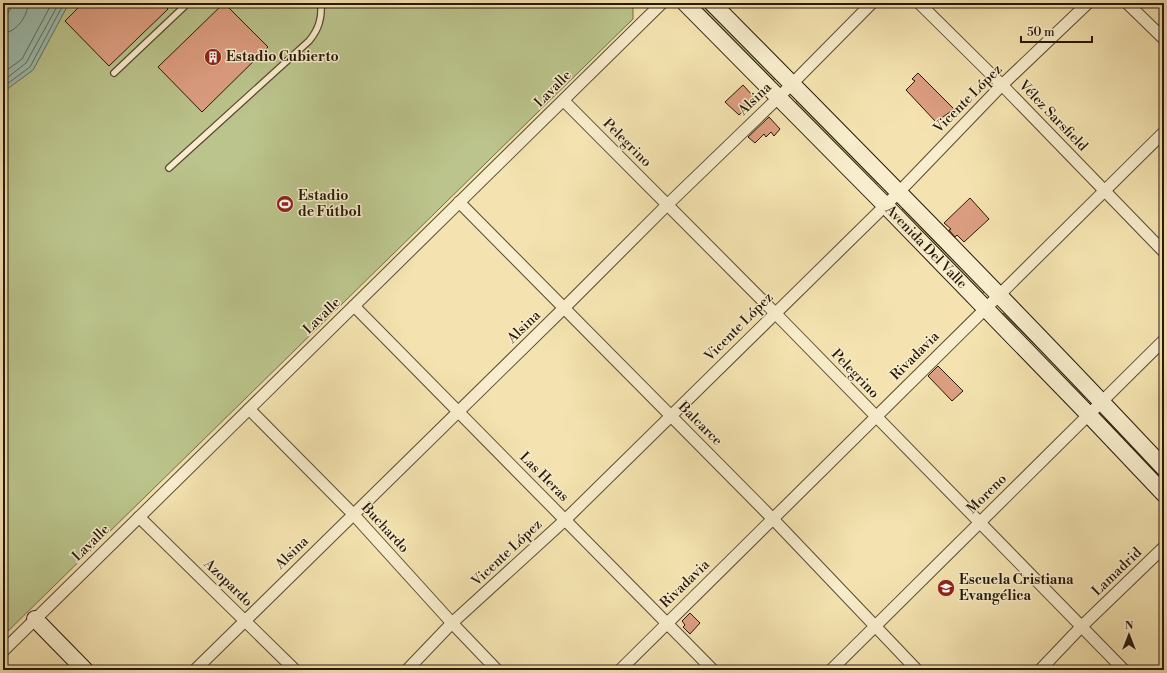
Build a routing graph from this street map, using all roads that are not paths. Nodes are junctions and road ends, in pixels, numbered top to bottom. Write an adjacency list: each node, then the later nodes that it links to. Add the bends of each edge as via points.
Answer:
1 (188, 3): 11 (lane)
2 (321, 3): 17 (lane, via 322,14 317,31 309,41)
3 (662, 3): 15 (street, Lavalle)
4 (685, 3): 14 (main road, Avenida Del Valle)
5 (712, 3): 12 (main road, Avenida Del Valle)
6 (872, 3): 12 (street, Alsina)
7 (920, 3): 13 (street, Vélez Sarsfield)
8 (1088, 3): 13 (street, Vicente López)
9 (1127, 3): 10 (street)
10 (1164, 39)
11 (114, 73)
12 (792, 84): 14 (street, Alsina); 19 (main road, Avenida Del Valle)
13 (1002, 85): 18 (street, Vélez Sarsfield); 19 (street, Vicente López)
14 (778, 98): 21 (street, Alsina); 22 (main road, Avenida Del Valle)
15 (564, 101): 20 (street, Lavalle); 21 (street, Pelegrino)
16 (1164, 132): 18 (street, Rivadavia)
17 (169, 168)
18 (1104, 191): 23 (street, Vélez Sarsfield); 24 (street, Rivadavia)
19 (899, 192): 22 (street, Vicente López); 24 (main road, Avenida Del Valle)
20 (459, 202): 25 (street, Lavalle); 26 (street, Balcarce)
21 (667, 204): 26 (street, Alsina); 28 (street, Pelegrino)
22 (885, 205): 27 (main road, Avenida Del Valle); 28 (street, Vicente López)
23 (1164, 252)
24 (998, 295): 27 (street, Rivadavia); 30 (main road, Avenida Del Valle)
25 (354, 306): 31 (street, Lavalle); 32 (street, Las Heras)
26 (564, 308): 32 (street, Alsina); 34 (street, Balcarce)
27 (984, 309): 33 (main road, Avenida Del Valle); 35 (street, Rivadavia)
28 (775, 313): 34 (street, Vicente López); 35 (street, Pelegrino)
29 (1164, 340): 30 (street, Moreno)
30 (1102, 401): 33 (street, Moreno); 36 (main road, Avenida Del Valle)
31 (249, 409): 38 (street, Buchardo); 39 (street, Lavalle)
32 (458, 412): 38 (street, Alsina); 41 (street, Las Heras)
33 (1089, 415): 37 (main road, Avenida Del Valle); 42 (street, Moreno)
34 (671, 416): 40 (street, Balcarce); 41 (street, Vicente López)
35 (876, 416): 40 (street, Rivadavia); 42 (street, Pelegrino)
36 (1164, 468)
37 (1164, 494)
38 (354, 515): 44 (street, Alsina); 46 (street, Buchardo)
39 (139, 517): 44 (street, Azopardo); 45 (street, Lavalle)
40 (773, 519): 47 (street, Rivadavia); 48 (street, Balcarce)
41 (565, 520): 46 (street, Vicente López); 47 (street, Las Heras)
42 (980, 522): 48 (street, Moreno); 49 (street, Pelegrino)
43 (1164, 547): 49 (street, Lamadrid)
44 (245, 620): 53 (street, Alsina); 54 (street, Azopardo)
45 (31, 623): 50 (street, Lavalle); 51 (main road); 52 (main road)
46 (452, 623): 55 (street, Vicente López); 56 (street, Buchardo)
47 (667, 623): 57 (street, Rivadavia); 58 (street, Las Heras)
48 (875, 627): 59 (street, Moreno); 60 (street, Balcarce)
49 (1081, 627): 61 (street, Lamadrid); 62 (street, Pelegrino)
50 (3, 651)
51 (70, 670)
52 (85, 670)
53 (195, 670)
54 (295, 670)
55 (407, 670)
56 (497, 670)
57 (620, 670)
58 (713, 670)
59 (831, 670)
60 (917, 670)
61 (1040, 670)
62 (1124, 670)

